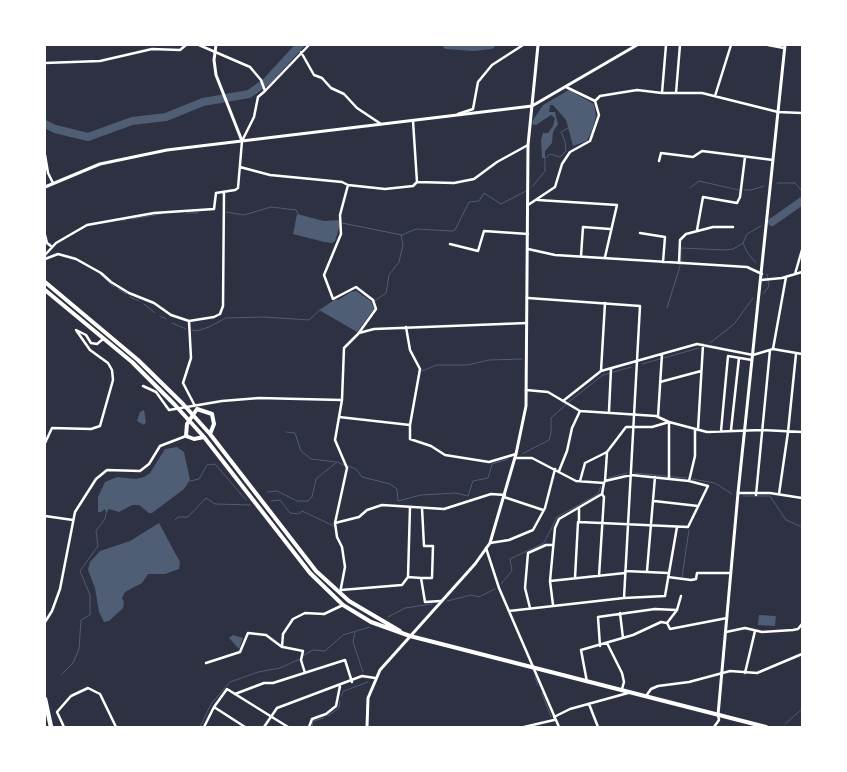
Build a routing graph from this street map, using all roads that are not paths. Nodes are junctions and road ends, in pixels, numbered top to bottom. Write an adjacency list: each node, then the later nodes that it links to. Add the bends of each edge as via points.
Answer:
1 (186, 45): 15 (street, via 180,50 152,49 100,61)
2 (199, 45): 14 (street)
3 (216, 45): 14 (street)
4 (309, 45): 13 (street)
5 (523, 45): 25 (street, via 492,64 478,82 473,109)
6 (538, 45): 22 (street)
7 (637, 45): 16 (street)
8 (666, 45): 18 (street)
9 (680, 45): 19 (street)
10 (731, 45): 20 (street)
11 (768, 45): 12 (street)
12 (785, 46): 23 (street)
13 (301, 52): 17 (street); 27 (street, via 314,74)
14 (214, 53): 17 (street, via 244,64 261,80); 28 (street, via 222,94)
15 (45, 63)
16 (566, 87): 21 (street); 22 (street)
17 (265, 91): 28 (street, via 258,97 254,117)
18 (662, 94): 19 (street); 21 (street, via 637,90 600,96)
19 (676, 94): 20 (street)
20 (715, 96): 23 (street)
21 (595, 101): 40 (street, via 600,115 590,142 568,154 555,187)
22 (532, 106): 25 (street); 29 (street)
23 (778, 112): 24 (street); 32 (street)
24 (802, 114)
25 (458, 116): 26 (street)
26 (413, 121): 27 (street); 35 (street)
27 (383, 125): 28 (street)
28 (242, 141): 34 (street); 36 (street, via 167,150 100,164)
29 (528, 145): 35 (street, via 496,162 474,180); 41 (street)
30 (45, 155): 36 (street)
31 (745, 156): 32 (street); 33 (street, via 702,152 693,157 661,153); 44 (street, via 737,203 703,197)
32 (773, 160): 59 (street)
33 (659, 161)
34 (240, 166): 37 (street, via 270,175); 39 (street, via 238,188)
35 (417, 182): 37 (street, via 412,186 385,189)
36 (53, 183): 38 (street)
37 (348, 185): 70 (street, via 340,215 342,226 324,275 332,298 356,287 374,302 374,313)
38 (45, 187)
39 (224, 192): 49 (street, via 216,193 214,209 154,213 87,225); 67 (street, via 222,311 214,317)
40 (538, 200): 41 (street); 43 (street, via 617,205)
41 (528, 205): 47 (street)
42 (732, 227): 44 (street)
43 (610, 229): 53 (street, via 583,226); 54 (street)
44 (697, 230): 57 (street, via 680,240)
45 (640, 233): 56 (street, via 664,238)
46 (45, 234): 49 (street, via 47,243)
47 (528, 234): 48 (street, via 484,231 478,251); 50 (street)
48 (450, 244)
49 (52, 247): 52 (street)
50 (528, 249): 53 (street); 65 (street)
51 (802, 250): 60 (street)
52 (45, 255)
53 (581, 256): 54 (street)
54 (604, 258): 56 (street)
55 (45, 259): 67 (street, via 58,254 76,259 129,294)
56 (663, 262): 57 (street)
57 (678, 262): 59 (street, via 747,268)
58 (802, 272): 60 (street)
59 (762, 274): 62 (street)
60 (795, 274): 61 (street)
61 (786, 277): 62 (street); 73 (street)
62 (763, 280): 77 (street)
63 (45, 282): 103 (main road, via 138,360)
64 (45, 290): 71 (main road)
65 (528, 298): 66 (street); 68 (street)
66 (605, 303): 80 (street, via 640,306); 82 (street)
67 (189, 321): 89 (street, via 191,358 183,383)
68 (527, 323): 69 (street); 86 (street)
69 (406, 327): 70 (street, via 374,329); 96 (street, via 410,350 420,369)
70 (358, 334): 87 (street, via 344,348)
71 (103, 339): 107 (main road, via 132,362); 108 (street, via 97,344 91,343 86,335 76,330 90,350 112,370 113,380 100,426 91,429 52,428)
72 (703, 344): 74 (street); 77 (street, via 720,351); 83 (street)
73 (772, 350): 75 (street); 77 (street); 101 (street)
74 (662, 354): 80 (street); 84 (street)
75 (796, 354): 76 (street); 104 (street)
76 (802, 354)
77 (753, 355): 79 (street)
78 (739, 358): 79 (street); 99 (street); 102 (street, via 728,356)
79 (752, 360): 100 (street)
80 (637, 362): 81 (street); 92 (street)
81 (611, 368): 82 (street); 91 (street)
82 (601, 371): 88 (street)
83 (701, 371): 84 (street); 98 (street)
84 (660, 382): 94 (street)
85 (144, 386): 89 (street, via 156,392 170,410)
86 (526, 390): 88 (street, via 548,392); 110 (street)
87 (342, 400): 89 (street, via 259,398); 93 (street)
88 (564, 402): 90 (street)
89 (196, 408): 103 (main road, via 208,411 214,418); 106 (main road)
90 (580, 411): 91 (street); 111 (street)
91 (609, 411): 92 (street)
92 (634, 415): 94 (street); 97 (street)
93 (339, 417): 96 (street); 133 (street, via 335,440 346,466)
94 (658, 417): 95 (street)
95 (669, 422): 97 (street, via 652,427); 98 (street); 114 (street)
96 (410, 425): 110 (street, via 410,439 445,455 489,462)
97 (634, 427): 109 (street, via 624,429); 112 (street)
98 (696, 430): 102 (street); 116 (street, via 695,456)
99 (731, 430): 100 (street); 102 (street)
100 (744, 430): 101 (street); 118 (street)
101 (762, 430): 104 (street); 121 (street)
102 (721, 431)
103 (208, 432): 150 (main road, via 316,571)
104 (788, 432): 105 (street); 120 (street)
105 (802, 432)
106 (186, 436): 107 (main road, via 194,439); 131 (street, via 160,446 149,464 140,471 107,470 101,473 79,505)
107 (204, 437): 154 (main road, via 310,573)
108 (45, 443)
109 (607, 452): 115 (street, via 585,463); 117 (street)
110 (516, 456): 111 (street, via 532,458); 122 (street)
111 (557, 470): 115 (street, via 570,479); 129 (street)
112 (631, 476): 113 (street); 117 (street); 135 (street)
113 (655, 477): 114 (street); 124 (street)
114 (669, 478): 116 (street)
115 (580, 481): 117 (street)
116 (689, 481): 125 (street, via 708,486)
117 (604, 482): 119 (street)
118 (738, 493): 121 (street); 143 (street)
119 (602, 494): 128 (street); 134 (street)
120 (779, 494): 121 (street); 123 (street)
121 (756, 495)
122 (504, 496): 127 (street, via 491,494 444,509); 129 (street); 138 (street)
123 (802, 496)
124 (654, 501): 125 (street); 136 (street)
125 (698, 506): 137 (street, via 690,526)
126 (410, 507): 127 (street); 133 (street, via 382,504 359,516); 146 (street)
127 (422, 508): 147 (street, via 424,546 434,546 432,578)
128 (579, 508): 132 (street); 139 (street, via 559,519)
129 (543, 510): 138 (street, via 533,530 509,540)
130 (45, 516): 131 (street)
131 (73, 520): 161 (street, via 60,590)
132 (579, 522): 134 (street); 148 (street)
133 (335, 523): 150 (street, via 345,567)
134 (602, 523): 135 (street); 145 (street)
135 (628, 524): 136 (street); 142 (street)
136 (652, 525): 137 (street); 141 (street)
137 (677, 527): 144 (street)
138 (490, 543): 140 (street)
139 (552, 545): 149 (street); 156 (street, via 528,553 524,588)
140 (486, 548): 153 (street); 158 (street)
141 (647, 571): 142 (street); 144 (street)
142 (625, 572): 145 (street); 152 (street)
143 (730, 573): 144 (street, via 697,573 696,579 691,580); 160 (street)
144 (668, 575): 152 (street, via 665,596)
145 (599, 576): 148 (street)
146 (408, 577): 147 (street); 150 (street, via 402,585)
147 (421, 578): 153 (street, via 425,602)
148 (575, 578): 149 (street)
149 (550, 581): 155 (street)
150 (340, 591): 166 (main road)
151 (681, 596): 157 (street)
152 (624, 598): 155 (street)
153 (441, 602): 167 (street)
154 (343, 605): 166 (main road, via 378,626); 171 (street, via 324,614 305,613 293,619 283,634)
155 (553, 605): 156 (street)
156 (530, 608): 158 (street)
157 (677, 610): 159 (street); 162 (street)
158 (509, 611): 174 (street)
159 (620, 612): 168 (street); 170 (street, via 598,617)
160 (727, 618): 162 (street, via 670,629); 165 (street)
161 (45, 622)
162 (667, 623): 168 (street, via 661,622)
163 (802, 624): 164 (street, via 798,630)
164 (755, 630): 165 (street, via 745,628); 177 (street)
165 (726, 632): 176 (street)
166 (404, 634): 167 (main road)
167 (410, 636): 174 (main road); 178 (street)
168 (623, 638): 169 (street)
169 (607, 643): 170 (street); 182 (street, via 622,672)
170 (600, 646): 180 (street, via 581,650)
171 (282, 647): 173 (street, via 266,635 248,633 240,652); 175 (street, via 302,650)
172 (802, 654): 177 (street, via 764,671)
173 (206, 664)
174 (534, 668): 180 (main road); 191 (street)
175 (305, 673): 179 (street, via 345,660); 184 (street)
176 (724, 673): 177 (street); 185 (street, via 658,686); 189 (street)
177 (746, 673)
178 (375, 678): 179 (street, via 365,676); 200 (street, via 368,698)
179 (352, 682): 181 (street)
180 (588, 682): 182 (main road)
181 (340, 686): 190 (street, via 278,708); 199 (street, via 336,706 312,719)
182 (622, 691): 183 (main road)
183 (629, 693): 185 (main road); 187 (street)
184 (235, 694): 188 (street, via 228,689); 190 (street)
185 (646, 696): 189 (main road)
186 (45, 699): 192 (highway)
187 (589, 704): 191 (street); 204 (street)
188 (214, 707): 195 (street); 196 (street)
189 (718, 715): 205 (street, via 719,720); 206 (main road)
190 (271, 716): 197 (street); 198 (street)
191 (554, 718): 202 (street); 203 (street)
192 (52, 727)
193 (64, 727): 194 (street, via 57,712 71,696 88,688 100,694)
194 (116, 727)
195 (204, 727)
196 (245, 727)
197 (264, 727)
198 (288, 727)
199 (309, 727)
200 (367, 727)
201 (524, 727): 202 (street)
202 (530, 727)
203 (559, 727)
204 (598, 727)
205 (714, 727)
206 (766, 727)

